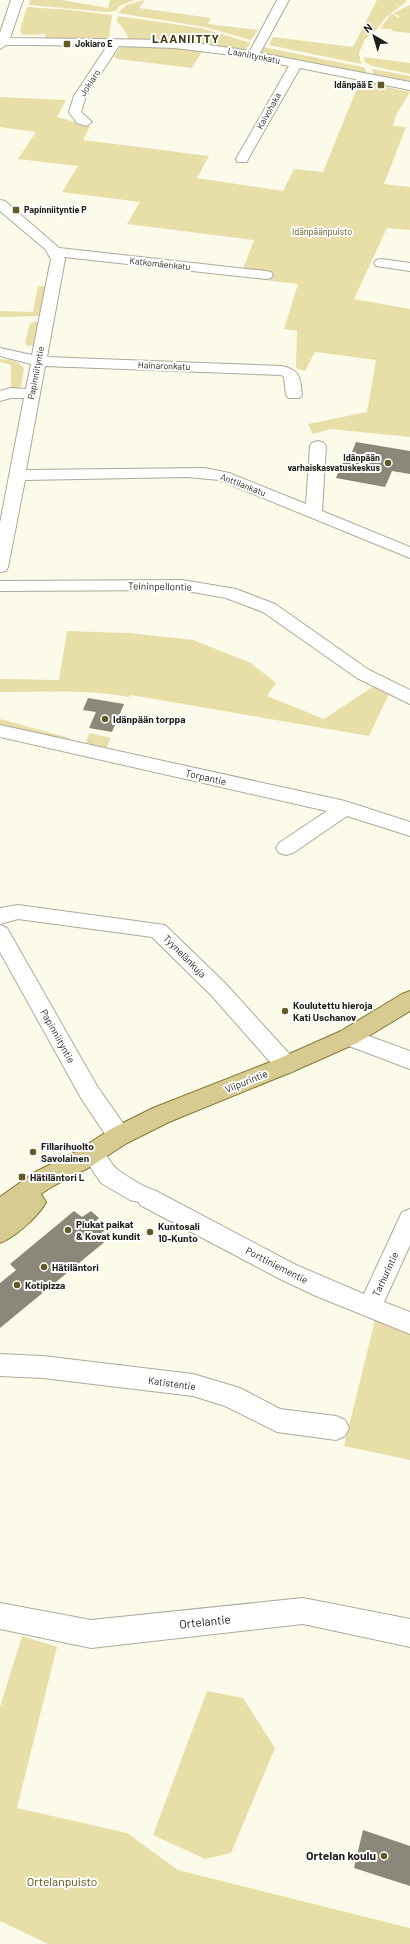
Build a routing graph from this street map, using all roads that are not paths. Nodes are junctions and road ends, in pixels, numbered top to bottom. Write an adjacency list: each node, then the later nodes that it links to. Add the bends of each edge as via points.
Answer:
1 (17, 0): 4 (street)
2 (283, 0): 5 (street)
3 (116, 42): 4 (street, Laaniitynkatu); 5 (street, Laaniitynkatu, via 175,44); 8 (street, Jokiaro, via 80,96 75,112)
4 (0, 43)
5 (253, 56): 6 (street, Laaniitynkatu)
6 (296, 64): 7 (street, Laaniitynkatu); 9 (street, Kaivohaka)
7 (410, 86)
8 (86, 122)
9 (242, 159)
10 (0, 204): 11 (street)
11 (55, 252): 14 (street, Katkomäenkatu); 16 (street, Papinniityntie, via 58,259)
12 (381, 263): 13 (street)
13 (410, 267)
14 (266, 275)
15 (0, 352): 16 (street, Hainaronkatu)
16 (39, 361): 17 (street, Papinniityntie); 18 (street, Hainaronkatu, via 254,369 289,373 292,377)
17 (32, 394): 19 (street, via 11,393); 21 (street, Papinniityntie)
18 (294, 395)
19 (0, 396)
20 (318, 446): 22 (street)
21 (17, 475): 22 (street, Anttilankatu, via 205,473 223,476); 23 (street, Papinniityntie)
22 (314, 513): 24 (street, Anttilankatu)
23 (4, 527): 25 (street, Papinniityntie)
24 (410, 553)
25 (0, 567)
26 (0, 586): 27 (street, Teininpellontie, via 182,585 230,593 269,608 363,674)
27 (410, 698)
28 (0, 731): 29 (street, Torpantie)
29 (345, 808): 30 (street, Torpantie); 31 (street)
30 (410, 830)
31 (286, 848)
32 (0, 916): 37 (street, Tyynelänkuja, via 18,912 158,930 209,980)
33 (2, 943): 38 (street, Papinniityntie, via 89,1092)
34 (410, 1000): 35 (main road, Viipurintie)
35 (349, 1037): 36 (street); 37 (main road, Viipurintie)
36 (410, 1060)
37 (286, 1065): 38 (main road, Viipurintie, via 161,1115)
38 (119, 1136): 39 (main road, Viipurintie)
39 (87, 1157): 40 (main road, Viipurintie, via 44,1179); 42 (main road, Viipurintie); 43 (street, Porttiniementie, via 109,1176 143,1196 288,1272)
40 (0, 1211)
41 (410, 1219): 43 (street, Tarhurintie)
42 (0, 1233)
43 (370, 1307): 44 (street, Porttiniementie)
44 (410, 1323)
45 (0, 1365): 46 (street, Katistentie, via 42,1367 193,1385 231,1396 277,1420)
46 (336, 1428)
47 (0, 1616): 48 (street, Ortelantie, via 91,1634 303,1611)
48 (410, 1633)

